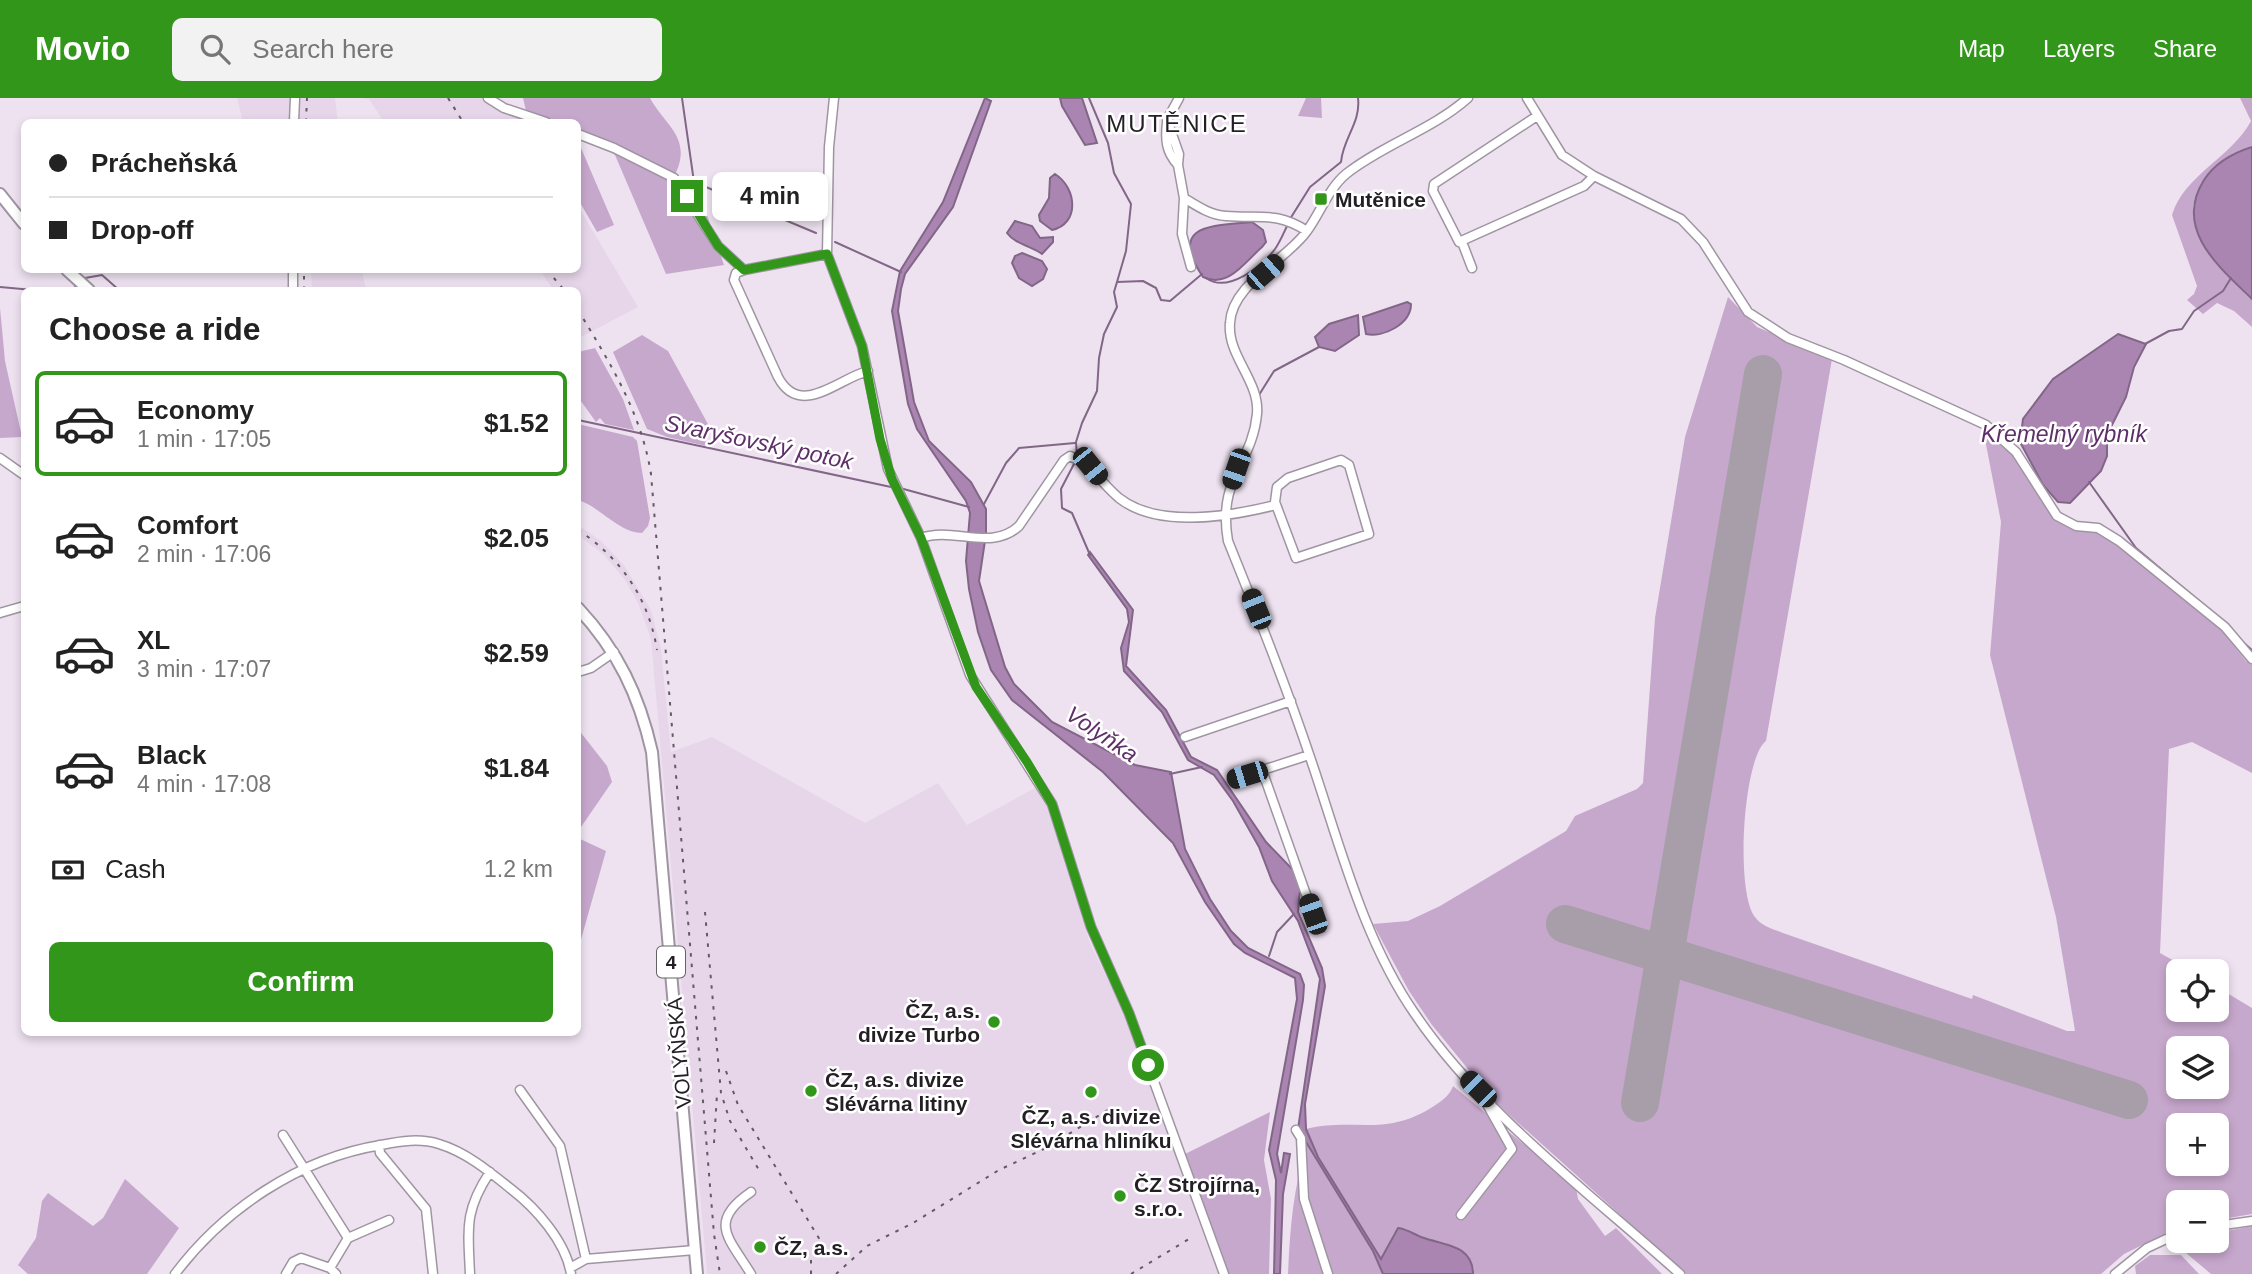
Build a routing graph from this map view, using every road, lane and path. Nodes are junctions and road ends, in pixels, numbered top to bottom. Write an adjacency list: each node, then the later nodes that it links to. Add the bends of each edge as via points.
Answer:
1 (295, 98): 8 (street)
2 (488, 98): 9 (street)
3 (834, 98): 17 (street)
4 (1179, 98): 13 (street, via 1167,120 1179,154)
5 (1468, 98): 15 (street, via 1345,175)
6 (1527, 98): 7 (street)
7 (1538, 116): 11 (street, via 1562,155); 16 (street, via 1434,184 1434,194)
8 (294, 119)
9 (537, 119)
10 (581, 135): 20 (street, via 674,178 718,246)
11 (1594, 176): 16 (street, via 1584,186); 33 (street, via 1681,219 1703,242 1748,312 1788,338 1915,391 2000,435 2057,516 2076,526 2098,528 2119,541 2225,627)
12 (0, 194): 14 (main road)
13 (1184, 198): 15 (street, via 1209,212 1271,215); 18 (street, via 1182,234)
14 (21, 220)
15 (1307, 231): 27 (street, via 1245,290 1230,323 1232,342 1253,387 1257,408)
16 (1462, 242): 19 (street)
17 (827, 254): 20 (street); 23 (street)
18 (1191, 267)
19 (1472, 268)
20 (744, 270): 23 (street, via 734,279 778,377 789,391 812,396)
21 (71, 273): 22 (main road)
22 (84, 285)
23 (868, 371): 28 (street, via 880,439 894,483)
24 (0, 458): 25 (street)
25 (21, 473)
26 (1276, 505): 26 (street, via 1297,558 1370,532 1349,465 1343,460 1284,479 1276,490); 27 (street)
27 (1223, 516): 28 (street, via 1149,513 1118,497 1084,462 1070,456 1019,526 1003,537 937,534); 35 (street, via 1228,541)
28 (921, 538): 65 (street, via 976,687 1052,804 1091,927 1129,1013)
29 (21, 607): 30 (street)
30 (0, 612)
31 (581, 612): 32 (main road, 4)
32 (614, 652): 34 (street); 55 (main road, VOLYŇSKÁ / 4, via 641,707 655,774)
33 (2252, 659)
34 (581, 671)
35 (1291, 701): 36 (street); 37 (street)
36 (1185, 737)
37 (1309, 755): 38 (street); 42 (street, via 1385,963 1450,1062)
38 (1262, 770): 39 (street); 40 (street)
39 (1232, 779)
40 (1313, 914)
41 (520, 1090): 56 (street, via 560,1146)
42 (1492, 1103): 49 (street, via 1488,1106 1512,1149); 67 (street)
43 (1296, 1130): 66 (street, via 1301,1138 1301,1183 1308,1217)
44 (283, 1135): 46 (street)
45 (379, 1145): 46 (street); 47 (street, via 419,1140 441,1144); 61 (street, via 380,1153 426,1209)
46 (305, 1169): 53 (street); 59 (street, via 237,1210)
47 (490, 1172): 58 (street, via 523,1198 550,1230); 62 (street, via 473,1198 468,1222)
48 (751, 1192): 64 (street, via 730,1208 724,1227)
49 (1461, 1215)
50 (389, 1220): 53 (street)
51 (2252, 1221): 52 (street)
52 (2229, 1224)
53 (348, 1238): 57 (street)
54 (2166, 1239): 68 (street)
55 (695, 1250): 56 (street); 63 (main road, VOLYŇSKÁ / 4)
56 (586, 1259): 58 (street)
57 (333, 1271): 60 (street, via 301,1258)
58 (571, 1271)
59 (175, 1274)
60 (286, 1274)
61 (433, 1274)
62 (470, 1274)
63 (698, 1274)
64 (751, 1274)
65 (1224, 1274)
66 (1328, 1274)
67 (1680, 1274)
68 (2115, 1274)

